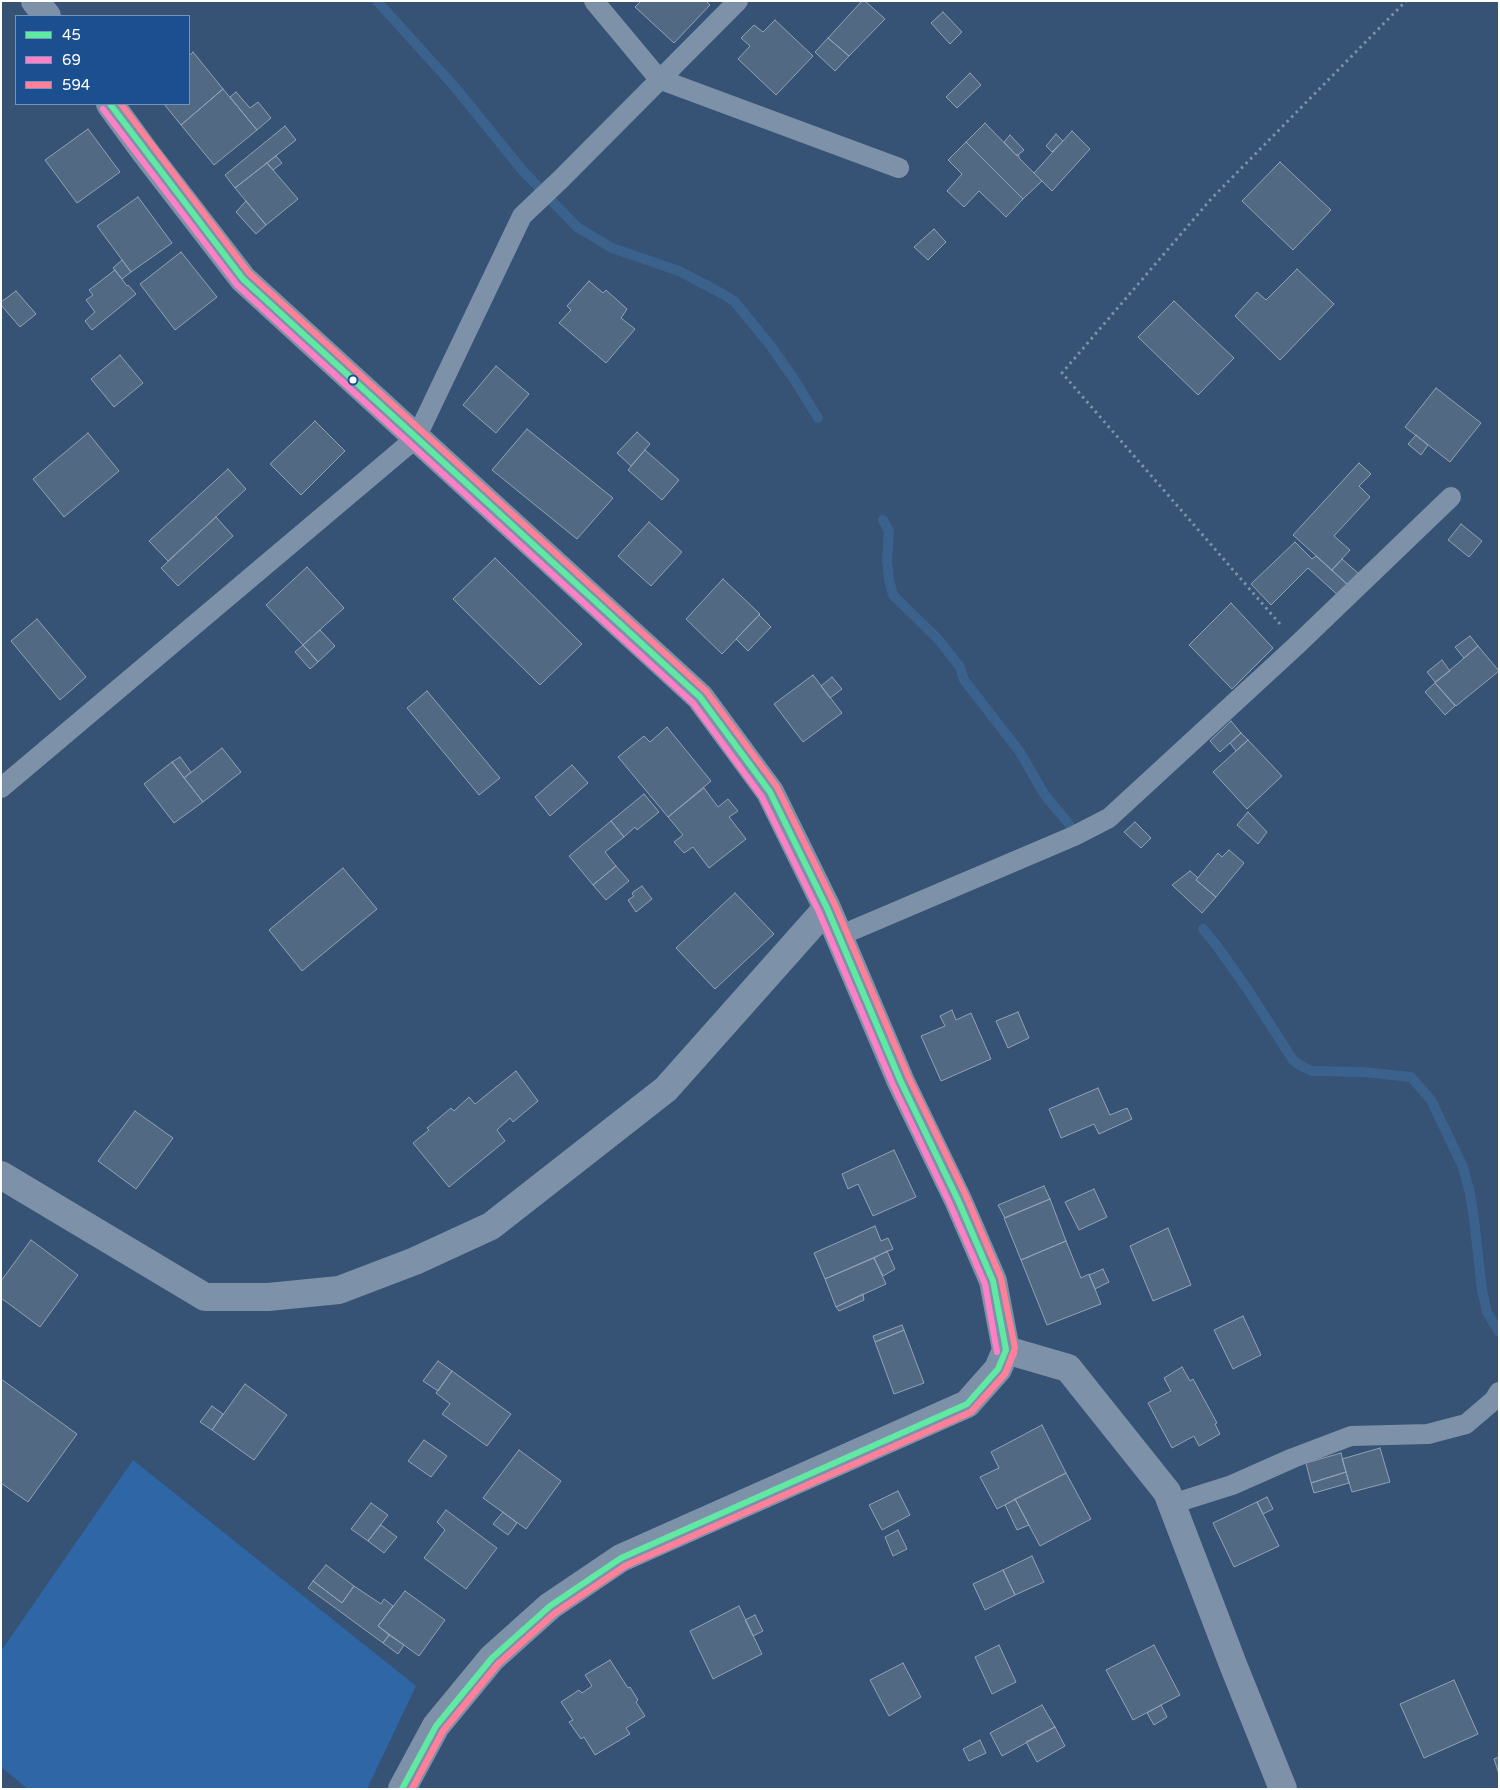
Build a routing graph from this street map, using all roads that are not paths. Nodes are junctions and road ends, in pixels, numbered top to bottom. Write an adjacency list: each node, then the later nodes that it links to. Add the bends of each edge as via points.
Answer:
1 (36, 1): 4 (street)
2 (594, 1): 5 (lane)
3 (738, 1): 5 (lane)
4 (45, 15)
5 (659, 79): 7 (lane); 8 (lane, via 522,216)
6 (111, 105): 8 (street, via 243,279)
7 (900, 168)
8 (416, 438): 10 (lane); 11 (street, via 700,697 770,792)
9 (1451, 497): 12 (lane, via 1109,818)
10 (1, 788)
11 (827, 908): 12 (street); 13 (street, via 666,1089 491,1226 415,1261 339,1290 268,1297 205,1297)
12 (839, 936): 14 (street, via 901,1082 993,1280)
13 (1, 1175)
14 (1006, 1350): 16 (street, via 1068,1368 1167,1492); 17 (street, via 998,1369 967,1404 621,1558 550,1606 492,1658 436,1726)
15 (1499, 1392): 16 (lane, via 1466,1424 1428,1434 1352,1436 1232,1485)
16 (1172, 1504): 18 (street)
17 (402, 1789)
18 (1283, 1789)

